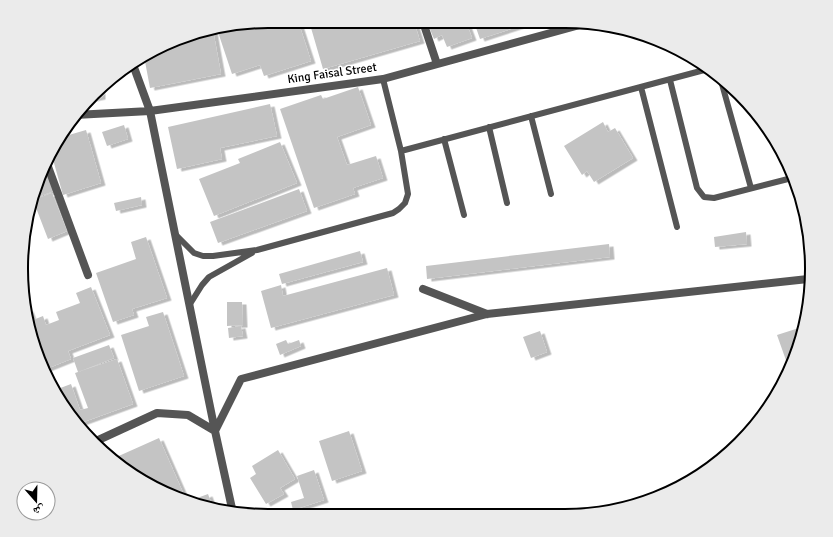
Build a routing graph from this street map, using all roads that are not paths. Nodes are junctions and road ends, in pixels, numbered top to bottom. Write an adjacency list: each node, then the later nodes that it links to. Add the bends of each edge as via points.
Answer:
1 (425, 28): 3 (street)
2 (556, 28): 3 (street, King Faisal Street)
3 (437, 64): 6 (street, King Faisal Street)
4 (135, 69): 10 (street)
5 (701, 71): 7 (lane)
6 (383, 79): 10 (street, King Faisal Street); 15 (lane)
7 (670, 80): 8 (lane); 18 (lane, via 697,188 704,197 714,198)
8 (641, 87): 12 (lane); 22 (lane)
9 (723, 88): 18 (lane)
10 (150, 111): 11 (street, King Faisal Street); 23 (street)
11 (84, 115)
12 (531, 116): 13 (lane); 19 (lane)
13 (488, 127): 14 (lane); 20 (lane)
14 (444, 139): 15 (lane); 21 (lane)
15 (401, 150): 24 (lane, via 408,194 405,203 399,209)
16 (50, 169): 25 (street)
17 (788, 179): 18 (lane)
18 (751, 188)
19 (551, 194)
20 (507, 203)
21 (464, 215)
22 (676, 227)
23 (176, 235): 24 (lane, via 194,253 203,256); 28 (street)
24 (257, 250): 28 (lane, via 209,276)
25 (88, 275)
26 (804, 280): 29 (street)
27 (423, 289): 29 (street)
28 (190, 304): 30 (street)
29 (487, 314): 30 (street, via 241,379)
30 (215, 431): 31 (street, via 188,415 157,413); 32 (street)
31 (99, 440)
32 (231, 506)

